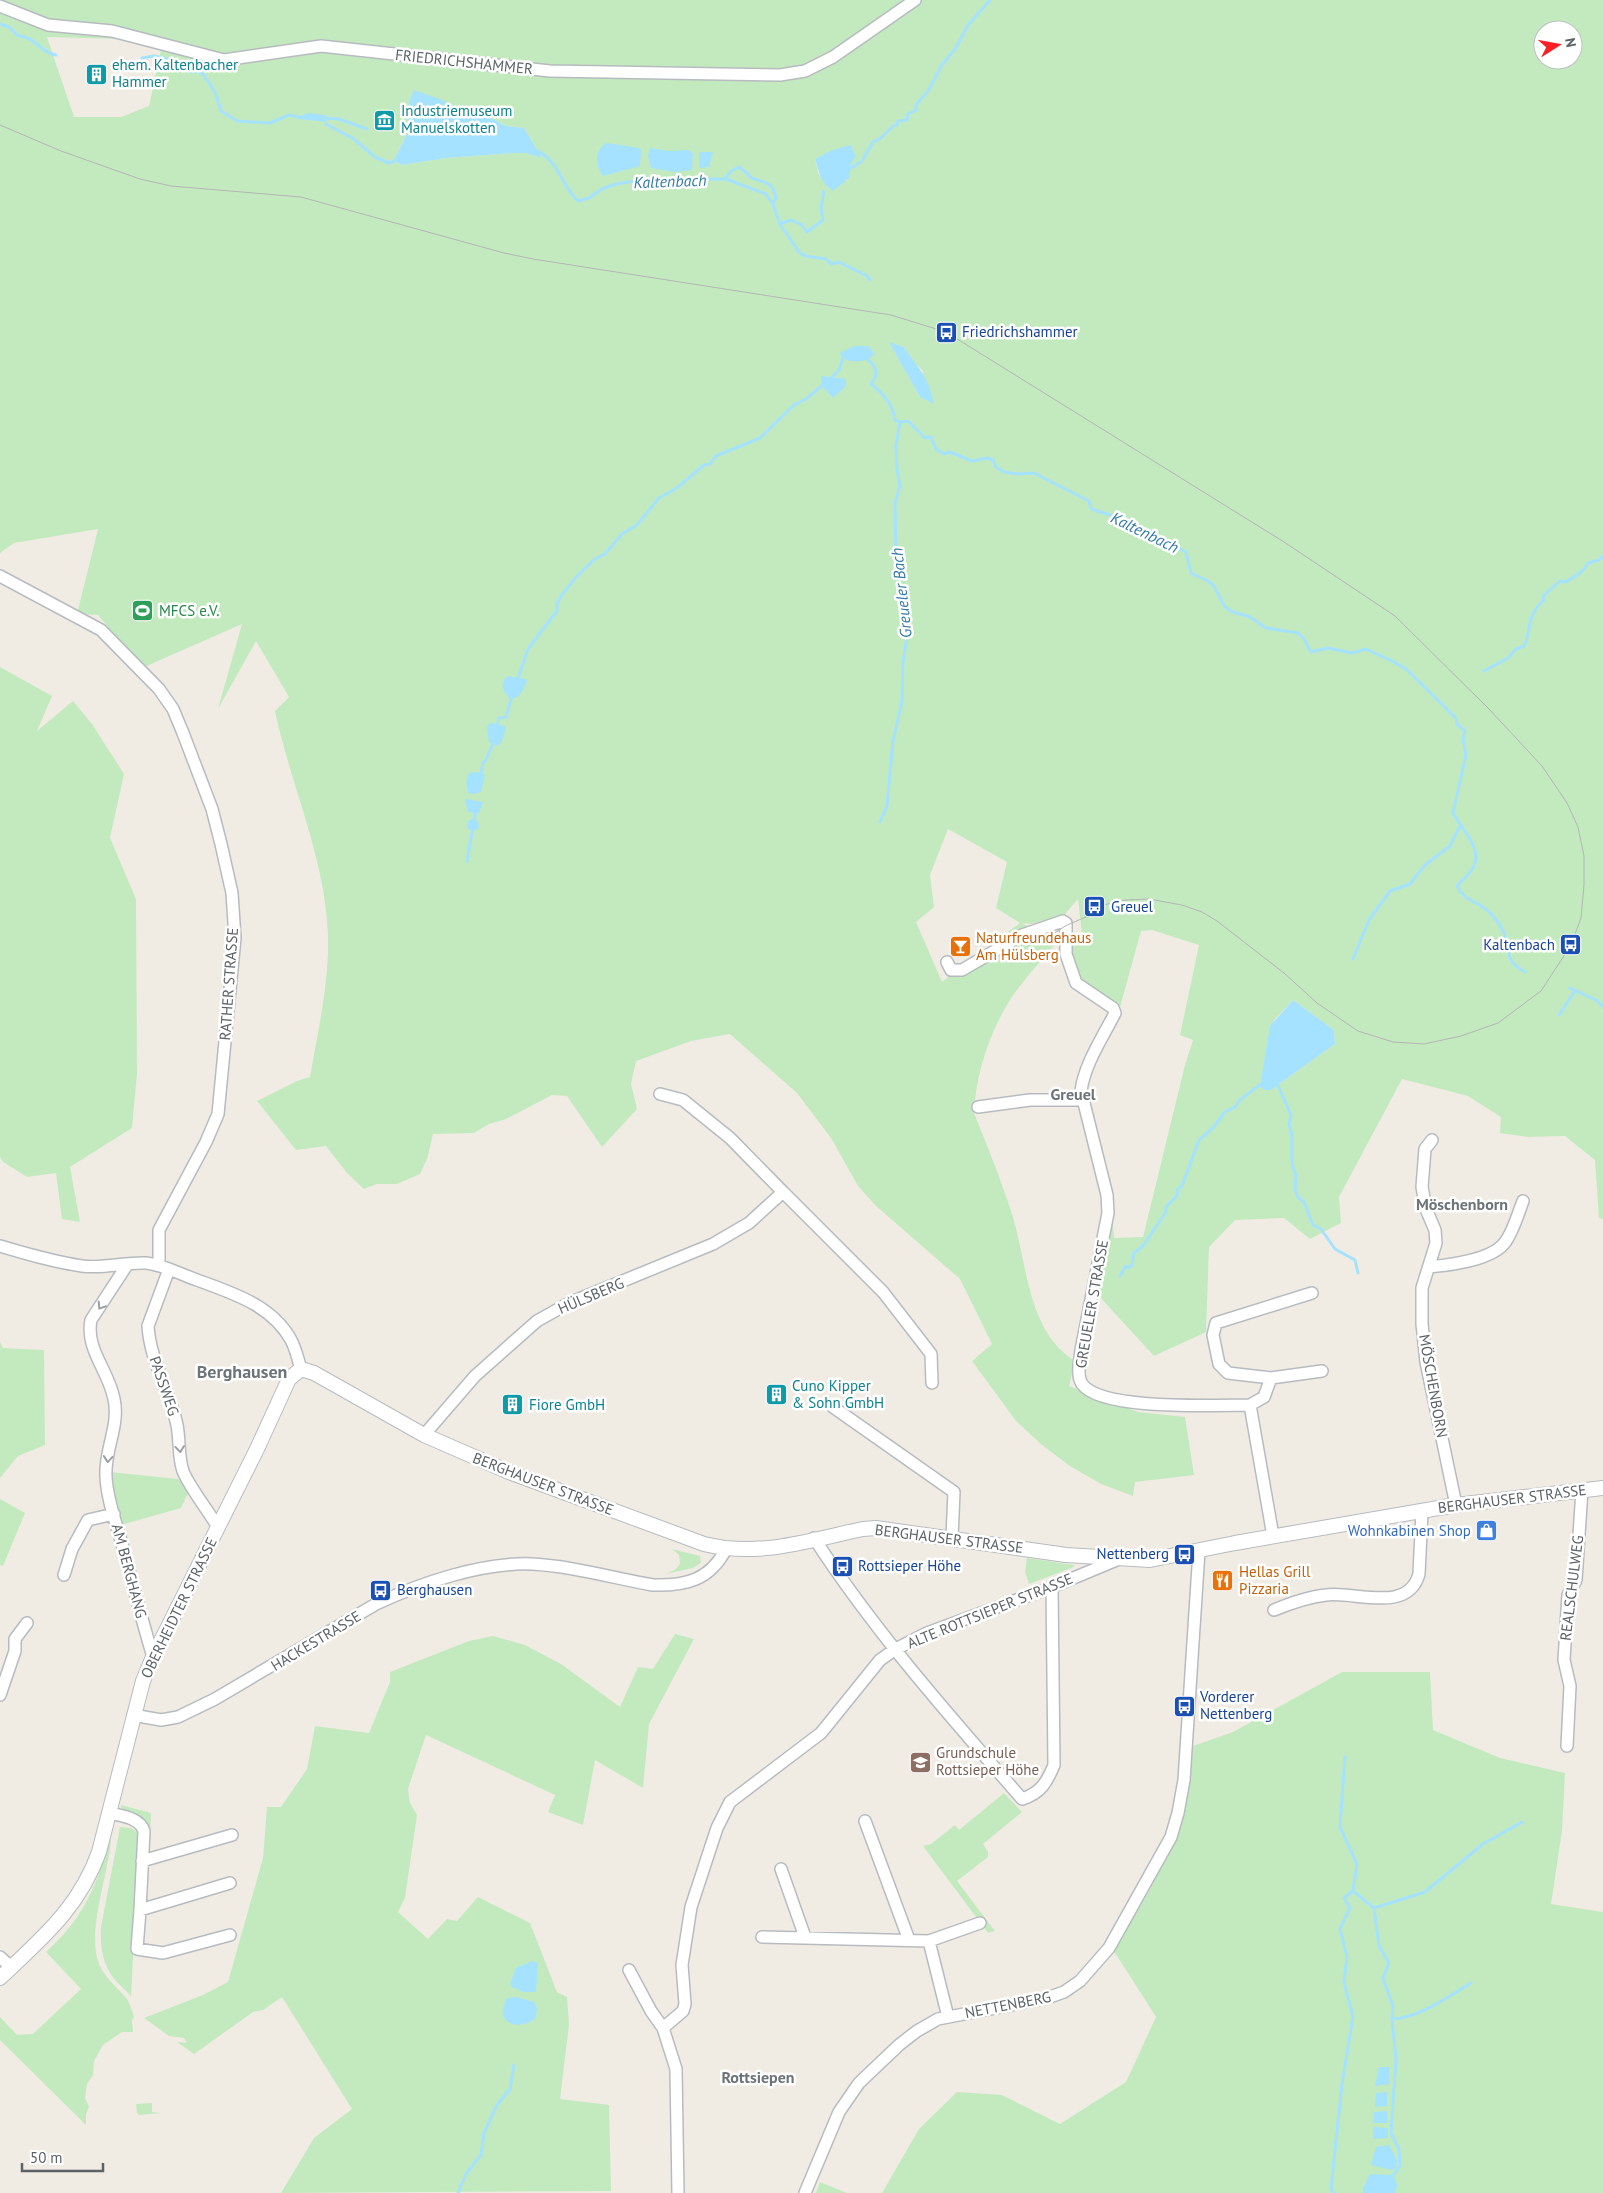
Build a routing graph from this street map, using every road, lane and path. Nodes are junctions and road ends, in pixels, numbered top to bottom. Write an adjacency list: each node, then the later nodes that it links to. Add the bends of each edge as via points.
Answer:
1 (915, 0): 2 (street, FRIEDRICHSHAMMER, via 833,57 805,71 780,75 550,71 321,46 224,60 112,31 48,25)
2 (0, 6)
3 (0, 576): 13 (street, RATHER STRASSE, via 101,630 159,689 173,709 183,733 212,808 221,844 232,893 235,938 218,1114 159,1230)
4 (947, 962): 6 (street, via 951,970 962,970 1022,935 1063,921 1066,923 1066,954 1076,983 1113,1008 1115,1013 1082,1083)
5 (660, 1094): 9 (street, via 690,1105 730,1138)
6 (1083, 1100): 7 (street, via 1030,1100); 20 (street, GREUELER STRASSE, via 1107,1194 1107,1219 1081,1350 1079,1372 1082,1384 1092,1391 1130,1402)
7 (978, 1107)
8 (1432, 1140): 14 (street, MÖSCHENBORN, via 1425,1149 1422,1187 1426,1209 1435,1230 1436,1243)
9 (783, 1192): 19 (street, via 883,1292 931,1354); 22 (street, HÜLSBERG, via 749,1223 713,1244 569,1303 537,1321 475,1376)
10 (1523, 1201): 14 (street, via 1506,1241 1494,1252)
11 (0, 1246): 12 (street, via 81,1266)
12 (127, 1265): 13 (street, via 138,1263); 27 (street, AM BERGHANG, one-way to 27, via 91,1320 89,1331 90,1342 114,1398 116,1418 108,1450 106,1477)
13 (164, 1267): 16 (street, via 225,1288 274,1317 291,1341); 28 (street, PASSWEG, one-way to 28, via 148,1335 178,1427 183,1471)
14 (1429, 1267): 25 (street, MÖSCHENBORN, via 1422,1288 1426,1362)
15 (1312, 1293): 18 (street, via 1216,1323 1213,1336 1219,1364 1228,1373)
16 (301, 1369): 22 (street, BERGHAUSER STRASSE, via 314,1373); 28 (street, OBERHEIDTER STRASSE, via 289,1379)
17 (1322, 1371): 18 (street)
18 (1271, 1378): 20 (street, via 1264,1396)
19 (932, 1383)
20 (1250, 1405): 29 (street)
21 (833, 1407): 31 (street, via 954,1492)
22 (424, 1435): 32 (street, BERGHAUSER STRASSE, via 563,1493)
23 (1603, 1488): 24 (street, BERGHAUSER STRASSE)
24 (1582, 1490): 25 (street, BERGHAUSER STRASSE); 43 (street, REALSCHULWEG, via 1576,1580 1568,1595 1564,1660 1570,1686)
25 (1456, 1505): 26 (street, BERGHAUSER STRASSE)
26 (1422, 1511): 29 (street, BERGHAUSER STRASSE); 37 (street, BERGHAUSER STRASSE, via 1419,1574 1408,1592 1389,1598 1327,1594 1305,1598)
27 (114, 1514): 35 (street, AM BERGHANG, via 88,1520 72,1549); 40 (street, AM BERGHANG)
28 (218, 1526): 40 (street, OBERHEIDTER STRASSE)
29 (1273, 1536): 33 (street, BERGHAUSER STRASSE)
30 (814, 1538): 31 (street, BERGHAUSER STRASSE, via 876,1528); 32 (street, BERGHAUSER STRASSE, via 761,1550); 39 (street)
31 (952, 1538): 34 (street, BERGHAUSER STRASSE, via 1066,1556)
32 (726, 1550): 42 (street, HACKESTRASSE, via 718,1564 704,1575 666,1585 533,1564 502,1564 469,1571 376,1604 215,1699 178,1717 161,1720)
33 (1198, 1551): 34 (street, BERGHAUSER STRASSE, via 1161,1559); 61 (street, NETTENBERG, via 1184,1780 1174,1828 1145,1884 1108,1948 1073,1987 1047,1998)
34 (1119, 1559): 36 (street, ALTE ROTTSIEPER STRASSE)
35 (64, 1575)
36 (1052, 1586): 39 (street, ALTE ROTTSIEPER STRASSE, via 927,1633); 39 (street, via 1054,1765 1048,1779 1032,1796 1022,1799)
37 (1274, 1610)
38 (27, 1623): 41 (street, via 15,1639 15,1651)
39 (894, 1650): 62 (street, ALTE ROTTSIEPER STRASSE, via 880,1660 821,1733 730,1802 705,1862 686,1931 682,1970 683,2011)
40 (153, 1657): 42 (street, OBERHEIDTER STRASSE)
41 (0, 1695)
42 (133, 1715): 44 (street, OBERHEIDTER STRASSE)
43 (1567, 1746)
44 (109, 1813): 47 (street, via 134,1820 142,1826); 58 (street, OBERHEIDTER STRASSE, via 100,1852 83,1890 61,1918)
45 (865, 1821): 55 (street)
46 (232, 1835): 47 (street)
47 (142, 1861): 50 (street)
48 (781, 1869): 54 (street)
49 (230, 1883): 50 (street)
50 (140, 1910): 52 (street, via 137,1949 163,1953)
51 (980, 1923): 56 (street)
52 (230, 1935)
53 (762, 1937): 54 (street)
54 (805, 1937): 55 (street)
55 (909, 1940): 56 (street)
56 (929, 1941): 61 (street)
57 (0, 1957): 58 (street)
58 (11, 1967): 60 (street, OBERHEIDTER STRASSE)
59 (629, 1970): 62 (street)
60 (0, 1978)
61 (948, 2017): 64 (street, NETTENBERG, via 917,2030 859,2083 839,2112)
62 (663, 2028): 63 (street, via 676,2068)
63 (678, 2193)
64 (805, 2193)

